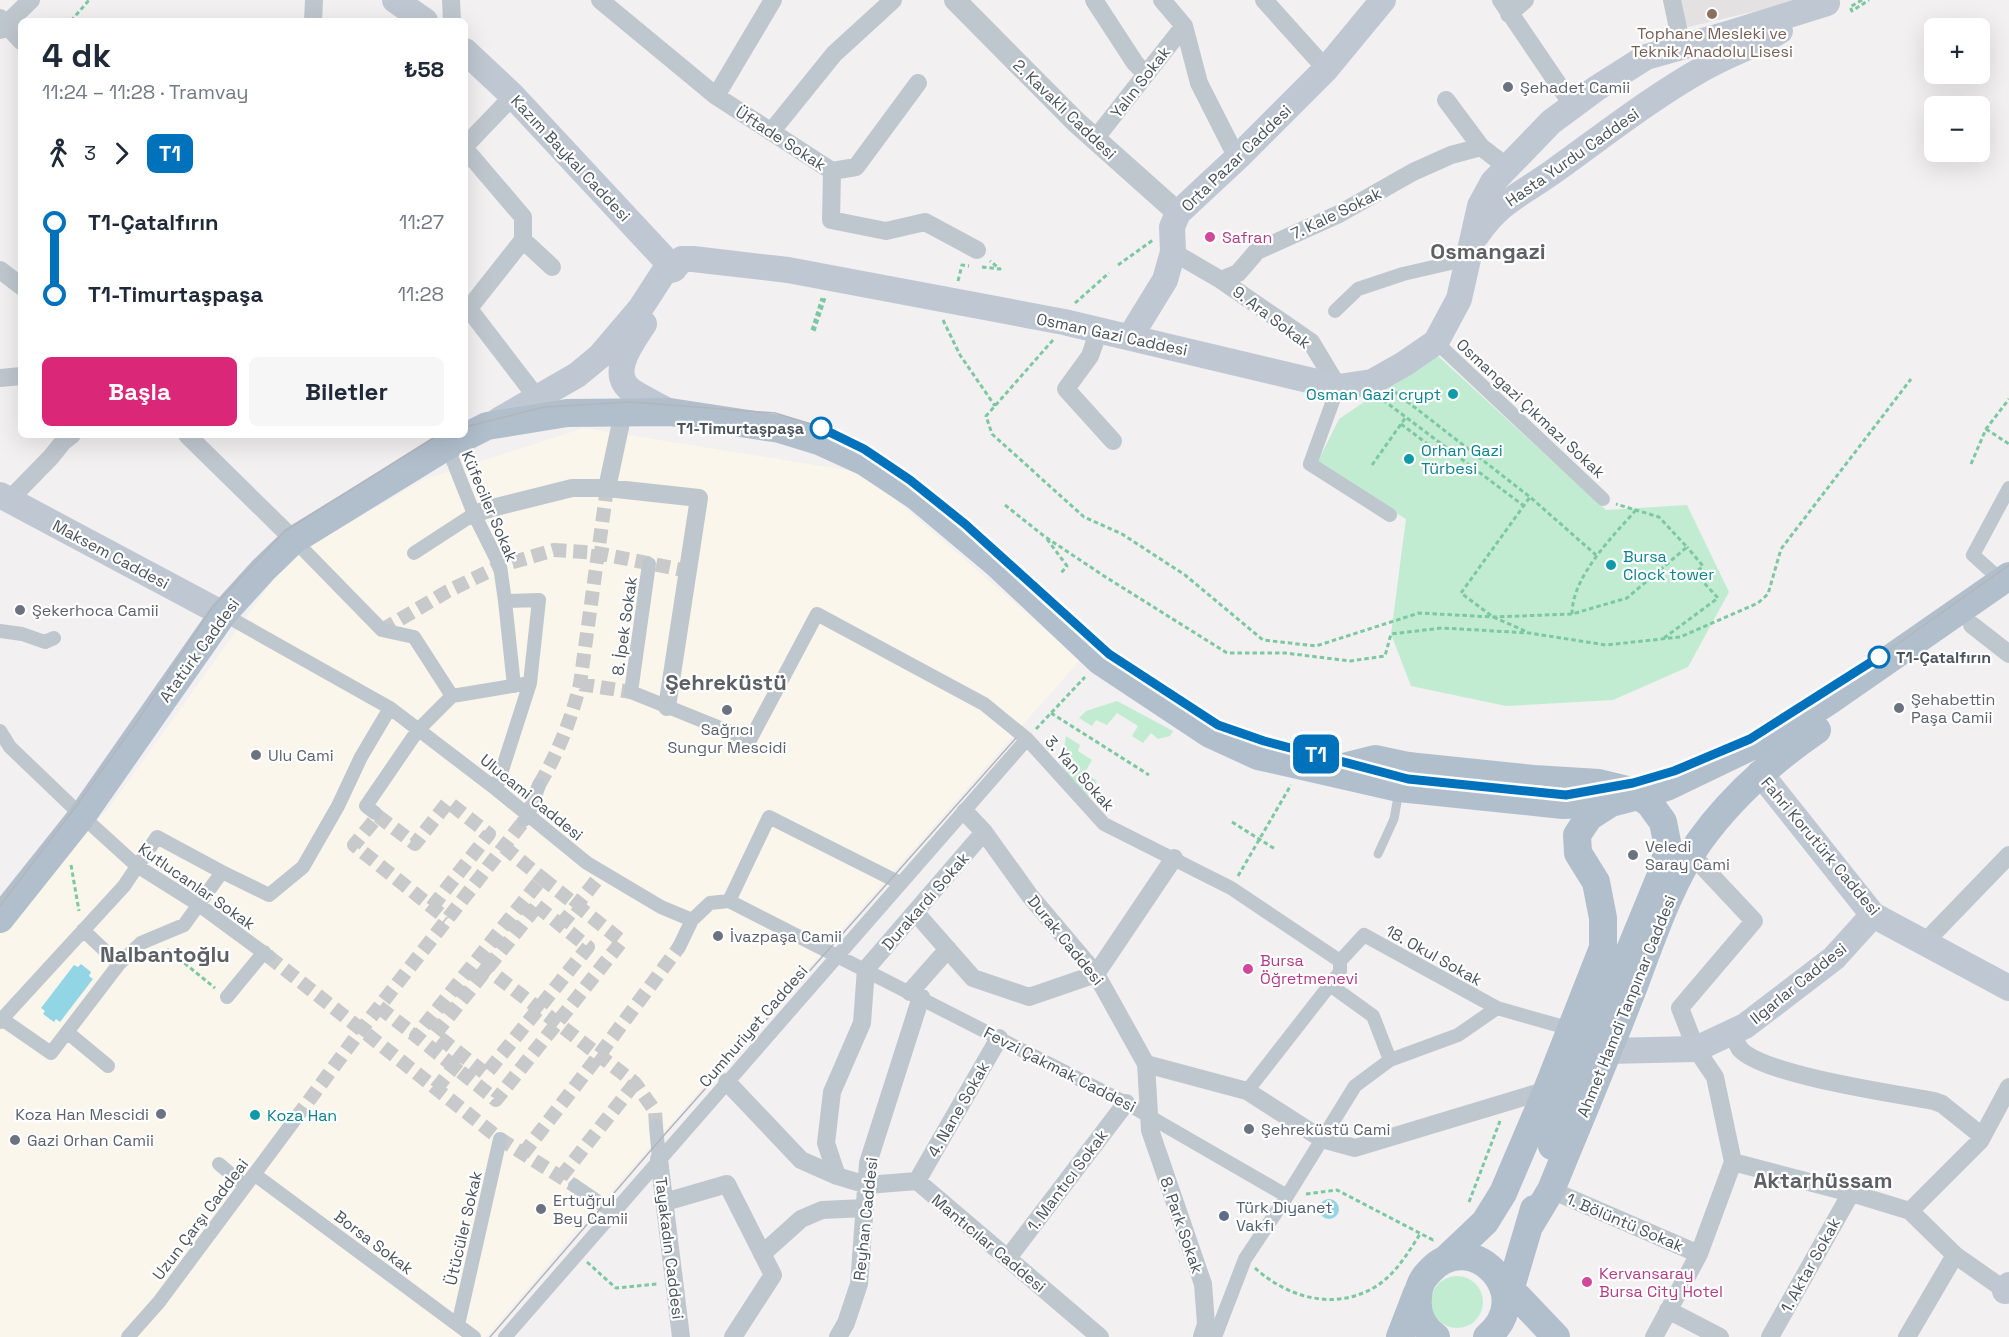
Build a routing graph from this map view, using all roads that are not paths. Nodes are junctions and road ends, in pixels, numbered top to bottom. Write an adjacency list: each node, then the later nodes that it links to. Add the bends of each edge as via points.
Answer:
1 (31, 0): 21 (street)
2 (314, 0): 18 (street)
3 (395, 0): 19 (main road)
4 (451, 0): 20 (street)
5 (600, 0): 16 (street, Üftade Sokak)
6 (773, 0): 30 (street)
7 (893, 0): 33 (street, via 834,54)
8 (955, 0): 34 (street, 2. Kavaklı Caddesi)
9 (1094, 0): 27 (street)
10 (1264, 0): 26 (street)
11 (1383, 0): 26 (main road, Orta Pazar Caddesi)
12 (1525, 0): 17 (street)
13 (1672, 0): 24 (street)
14 (1168, 2): 22 (street)
15 (1829, 2): 24 (main road, Hasta Yurdu Caddesi); 44 (main road, Hasta Yurdu Caddesi, via 1707,66 1661,95 1508,200 1487,219)
16 (620, 6): 30 (street, Üftade Sokak)
17 (1505, 7): 32 (street)
18 (312, 18)
19 (421, 18)
20 (452, 18)
21 (2, 24): 23 (street)
22 (1184, 26): 27 (street, Yalın Sokak); 38 (street, via 1198,84)
23 (18, 38)
24 (1682, 47): 32 (main road, Hasta Yurdu Caddesi, via 1646,57)
25 (468, 54): 29 (main road, Kazım Baykal Caddesi)
26 (1326, 69): 38 (main road, Orta Pazar Caddesi)
27 (1146, 74): 34 (street, Yalın Sokak)
28 (918, 84): 40 (street, via 856,167)
29 (513, 96): 35 (street); 47 (main road, Kazım Baykal Caddesi)
30 (716, 96): 33 (street, Üftade Sokak)
31 (1446, 100): 36 (street)
32 (1573, 106): 39 (main road, Hasta Yurdu Caddesi)
33 (771, 132): 40 (street, Üftade Sokak)
34 (1095, 139): 41 (street, 2. Kavaklı Caddesi)
35 (468, 145)
36 (1481, 147): 39 (street); 49 (street, 7. Kale Sokak, via 1451,154 1339,214 1257,251 1238,273)
37 (468, 152): 42 (street, via 523,217)
38 (1237, 158): 41 (main road, Orta Pazar Caddesi)
39 (1506, 166): 44 (main road, Hasta Yurdu Caddesi, via 1480,206)
40 (832, 171): 43 (street, Üftade Sokak, via 831,220 886,231 925,222)
41 (1174, 230): 49 (street); 55 (main road, via 1165,280)
42 (523, 240): 46 (street); 51 (street)
43 (977, 250)
44 (1463, 252): 53 (street, via 1358,289); 56 (main road, Osman Gazi Caddesi, via 1459,298)
45 (18, 265): 48 (street)
46 (552, 267)
47 (674, 269): 54 (main road, Osman Gazi Caddesi, via 682,260 711,260 788,270); 60 (main road, via 664,272 640,309 600,356); 61 (main road, via 671,281 622,364 622,377 629,390)
48 (3, 272): 50 (street)
49 (1221, 280): 59 (street, 9. Ara Sokak, via 1311,342)
50 (18, 284)
51 (468, 304)
52 (468, 306): 60 (street)
53 (1335, 310)
54 (1099, 330): 55 (main road, Osman Gazi Caddesi); 68 (street, via 1090,356 1066,389)
55 (1130, 337): 59 (main road, Osman Gazi Caddesi)
56 (1436, 342): 59 (main road, Osman Gazi Caddesi, via 1372,382); 71 (street, Osmangazi Çıkmazı Sokak)
57 (18, 376): 58 (street)
58 (0, 378)
59 (1338, 387): 74 (street, via 1310,464)
60 (538, 399): 63 (main road)
61 (670, 412): 62 (main road, Atatürk Caddesi); 95 (main road, Atatürk Caddesi, via 780,429 865,462 915,496 972,543 1100,661 1210,734 1258,756 1315,768 1375,759)
62 (623, 413): 63 (main road, Atatürk Caddesi, via 567,413); 69 (street)
63 (487, 426): 64 (main road, Atatürk Caddesi)
64 (468, 433)
65 (68, 438): 72 (street)
66 (190, 438): 75 (street)
67 (444, 441): 73 (street, Küfeciler Sokak); 75 (main road, Atatürk Caddesi)
68 (1113, 441)
69 (607, 488): 73 (street, via 572,488); 88 (street, via 699,498)
70 (2009, 488): 78 (street, via 1973,555)
71 (1603, 499)
72 (3, 500): 80 (main road, Maksem Caddesi)
73 (474, 514): 76 (street); 79 (street, Küfeciler Sokak, via 500,567)
74 (1390, 515)
75 (294, 540): 80 (main road, Atatürk Caddesi); 87 (street, via 382,630 414,637)
76 (414, 553)
77 (649, 564): 88 (street, 8. İpek Sokak, via 631,692)
78 (2007, 585): 81 (main road); 93 (main road, via 1829,701)
79 (505, 601): 85 (street, via 539,600); 86 (street, Küfeciler Sokak)
80 (223, 614): 89 (street, Ulucami Caddesi); 103 (main road, Atatürk Caddesi)
81 (1972, 626): 84 (street); 93 (main road)
82 (0, 631): 83 (street, via 45,642)
83 (54, 638)
84 (2009, 654)
85 (530, 683): 86 (street); 97 (street)
86 (514, 686): 87 (street)
87 (452, 696): 90 (street)
88 (667, 707): 92 (street, 3. Yan Sokak, via 750,740 817,614 984,705)
89 (390, 708): 90 (street, Ulucami Caddesi); 110 (street, via 303,867 269,895)
90 (418, 730): 97 (street, Ulucami Caddesi); 101 (street, via 366,806)
91 (0, 731): 103 (street, Kutlucanlar Sokak)
92 (1027, 739): 100 (street, Cumhuriyet Caddesi); 108 (street, 3. Yan Sokak, via 1104,824)
93 (1785, 740): 94 (main road, Ahmet Hamdi Tanpınar Caddesi); 98 (main road)
94 (1760, 773): 106 (main road, Ahmet Hamdi Tanpınar Caddesi, via 1731,803); 116 (main road, Fahri Korutürk Caddesi)
95 (1404, 777): 99 (main road, via 1563,805); 105 (lane, via 1394,819); 170 (main road, Ahmet Hamdi Tanpınar Caddesi, bridge, via 1599,783 1632,791 1650,804 1663,822 1667,842 1665,865 1552,1146)
96 (539, 785): 102 (street)
97 (496, 789): 102 (street, Ulucami Caddesi)
98 (1646, 794): 99 (main road); 113 (main road, via 1670,808 1680,834 1682,850)
99 (1611, 803): 134 (main road, via 1589,816 1577,835 1578,853 1596,882 1603,918 1603,948)
100 (965, 812): 104 (street, Durak Caddesi); 111 (street, Cumhuriyet Caddesi)
101 (375, 813)
102 (526, 819): 118 (street, Ulucami Caddesi, via 587,863 661,907)
103 (74, 826): 109 (street, Kutlucanlar Sokak); 117 (main road, Atatürk Caddesi)
104 (984, 832): 115 (street, Durakardı Sokak); 127 (street, Durak Caddesi, via 1030,896)
105 (1378, 854)
106 (1692, 855): 113 (main road, Ahmet Hamdi Tanpınar Caddesi); 138 (street, via 1754,921 1680,1008)
107 (2009, 855): 120 (street)
108 (1174, 858): 124 (street, via 1232,888); 127 (street)
109 (137, 866): 110 (street, via 157,837); 114 (street, Kutlucanlar Sokak); 119 (street)
110 (222, 872): 114 (street)
111 (900, 883): 112 (street, via 769,817); 123 (street, Cumhuriyet Caddesi)
112 (729, 901): 118 (street, via 710,903); 123 (street)
113 (1667, 903): 139 (main road, Ahmet Hamdi Tanpınar Caddesi)
114 (199, 905): 125 (street, via 184,925 141,944); 131 (street, Kutlucanlar Sokak, via 266,954)
115 (915, 912): 122 (street); 126 (street, Durakardı Sokak)
116 (1873, 915): 120 (main road, Fahri Korutürk Caddesi); 136 (main road, Ilgarlar Caddesi, via 1834,958)
117 (0, 919)
118 (692, 920): 121 (street)
119 (83, 930): 125 (street); 133 (street)
120 (1924, 943): 129 (main road, Fahri Korutürk Caddesi)
121 (679, 947)
122 (948, 950): 127 (street, via 973,978 1029,997); 130 (street)
123 (833, 952): 126 (street, Fevzi Çakmak Caddesi); 143 (street, Cumhuriyet Caddesi)
124 (1340, 961): 128 (street, via 1340,972); 132 (street, 18. Okul Sokak, via 1364,935)
125 (119, 964): 135 (street)
126 (866, 969): 130 (street, Fevzi Çakmak Caddesi); 158 (street, via 862,1023 832,1092 826,1143)
127 (1096, 974): 141 (street, Durak Caddesi)
128 (1330, 985): 140 (street, via 1373,1016); 146 (street)
129 (2009, 987)
130 (915, 995): 137 (street, Fevzi Çakmak Caddesi); 160 (street, Reyhan Caddesi, via 868,1163)
131 (227, 997)
132 (1497, 1008): 134 (street, 18. Okul Sokak); 140 (street, via 1458,1035)
133 (1, 1021): 135 (street, via 51,1053)
134 (1571, 1029): 145 (main road)
135 (67, 1032): 142 (street)
136 (1731, 1033): 138 (main road, Ilgarlar Caddesi); 151 (street, via 1751,1057 1791,1072 1934,1101)
137 (999, 1038): 147 (street, Fevzi Çakmak Caddesi); 159 (street, 4. Nane Sokak)
138 (1696, 1049): 139 (main road, Ilgarlar Caddesi); 155 (street, via 1715,1077)
139 (1608, 1051): 163 (main road, Ahmet Hamdi Tanpınar Caddesi)
140 (1390, 1060): 153 (street, via 1355,1086)
141 (1146, 1064): 146 (street); 148 (street, Durak Caddesi)
142 (108, 1066)
143 (727, 1082): 154 (street, Cumhuriyet Caddesi); 158 (street, via 801,1160)
144 (2009, 1087): 151 (street)
145 (1546, 1090): 153 (street, via 1355,1148); 171 (main road, via 1485,1222)
146 (1247, 1091): 153 (street)
147 (1126, 1103): 148 (street, Fevzi Çakmak Caddesi); 175 (street, 1. Mantıcı Sokak)
148 (1148, 1115): 165 (street, Fevzi Çakmak Caddesi); 189 (street, 8. Park Sokak, via 1203,1284 1206,1324)
149 (296, 1118): 157 (street, Uzun Çarşı Caddeai)
150 (656, 1126): 154 (street)
151 (1982, 1136): 168 (street)
152 (500, 1138): 180 (street, Ütücüler Sokak)
153 (1322, 1139): 165 (street)
154 (659, 1159): 166 (street, Tayakadın Caddesi); 169 (street, Cumhuriyet Caddesi)
155 (1733, 1162): 164 (street); 173 (street)
156 (219, 1164): 161 (street)
157 (254, 1174): 161 (street, Uzun Çarşı Caddeai); 180 (street, Borsa Sokak)
158 (837, 1176): 160 (street)
159 (917, 1181): 160 (street, Mantıcılar Caddesi); 175 (street, Mantıcılar Caddesi)
160 (867, 1185): 167 (street, Reyhan Caddesi)
161 (245, 1186): 183 (street, Uzun Çarşı Caddeai, via 159,1302)
162 (575, 1186): 169 (street)
163 (1551, 1190): 170 (main road, Ahmet Hamdi Tanpınar Caddesi); 173 (street, 1. Bölüntü Sokak)
164 (1851, 1193): 168 (street); 196 (street, 1. Aktar Sokak)
165 (1287, 1196): 190 (street, via 1245,1259)
166 (665, 1202): 172 (street, via 728,1184); 186 (street, Tayakadın Caddesi)
167 (865, 1208): 172 (street, via 822,1210 801,1220); 187 (street, Reyhan Caddesi, via 859,1284)
168 (1911, 1211): 174 (street)
169 (613, 1212): 185 (street, Cumhuriyet Caddesi)
170 (1530, 1225): 176 (main road, Ahmet Hamdi Tanpınar Caddesi)
171 (1444, 1247): 176 (main road, via 1489,1265); 178 (main road)
172 (762, 1254): 182 (street, via 773,1275)
173 (1699, 1254): 179 (street)
174 (1955, 1255): 177 (street); 197 (street)
175 (1008, 1258): 188 (street, Mantıcılar Caddesi)
176 (1505, 1290): 181 (main road, Ahmet Hamdi Tanpınar Caddesi, via 1502,1319); 193 (main road)
177 (2008, 1290)
178 (1418, 1291): 191 (main road); 192 (main road, via 1421,1320)
179 (1668, 1310): 194 (street); 195 (street)
180 (458, 1325): 184 (street, Borsa Sokak)
181 (1490, 1335)
182 (736, 1336)
183 (128, 1337)
184 (474, 1337)
185 (505, 1337)
186 (681, 1337)
187 (838, 1337)
188 (1100, 1337)
189 (1202, 1337)
190 (1215, 1337)
191 (1400, 1337)
192 (1436, 1337)
193 (1556, 1337)
194 (1654, 1337)
195 (1720, 1337)
196 (1770, 1337)
197 (1907, 1337)

